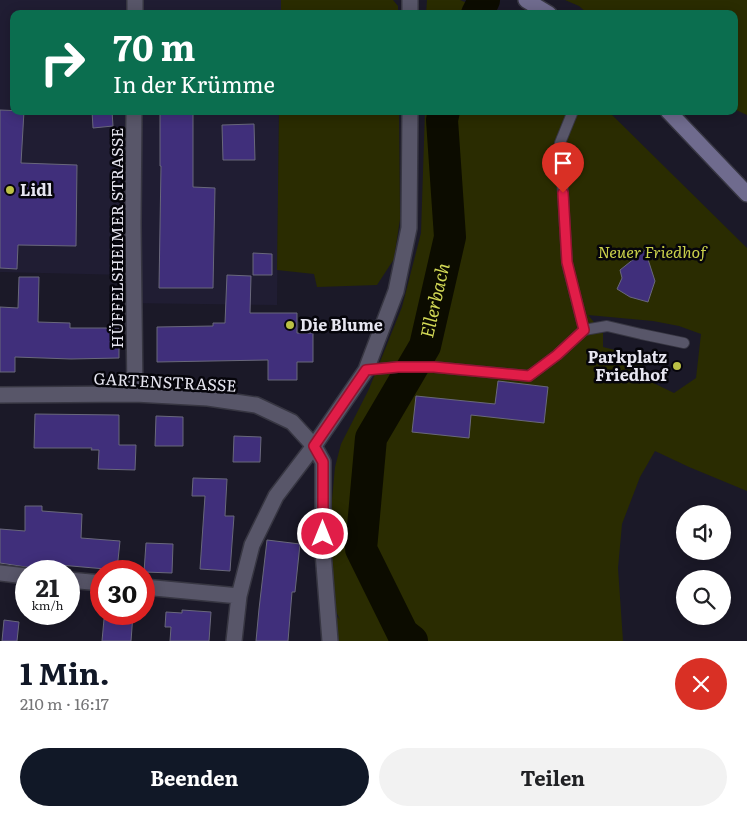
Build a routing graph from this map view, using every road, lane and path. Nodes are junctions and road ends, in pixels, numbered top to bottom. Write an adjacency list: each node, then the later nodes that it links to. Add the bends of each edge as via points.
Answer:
1 (526, 0): 2 (main road)
2 (542, 10)
3 (134, 115): 11 (street, HÜFFELSHEIMER STRASSE)
4 (410, 115): 10 (street, via 409,228 396,291)
5 (571, 115): 8 (lane, via 560,143 561,162 567,262)
6 (672, 115): 7 (main road)
7 (747, 194)
8 (584, 330): 9 (lane, via 607,326); 10 (lane, via 529,376 434,367)
9 (684, 343)
10 (366, 370): 13 (street)
11 (136, 394): 12 (street, GARTENSTRASSE); 13 (street, GARTENSTRASSE, via 208,398 256,405 292,422)
12 (0, 395)
13 (314, 446): 17 (street, via 276,496 252,546); 19 (street, via 323,462 323,552)
14 (0, 573): 15 (street)
15 (15, 575)
16 (155, 588): 17 (street)
17 (239, 596): 18 (street)
18 (234, 641)
19 (330, 641)

